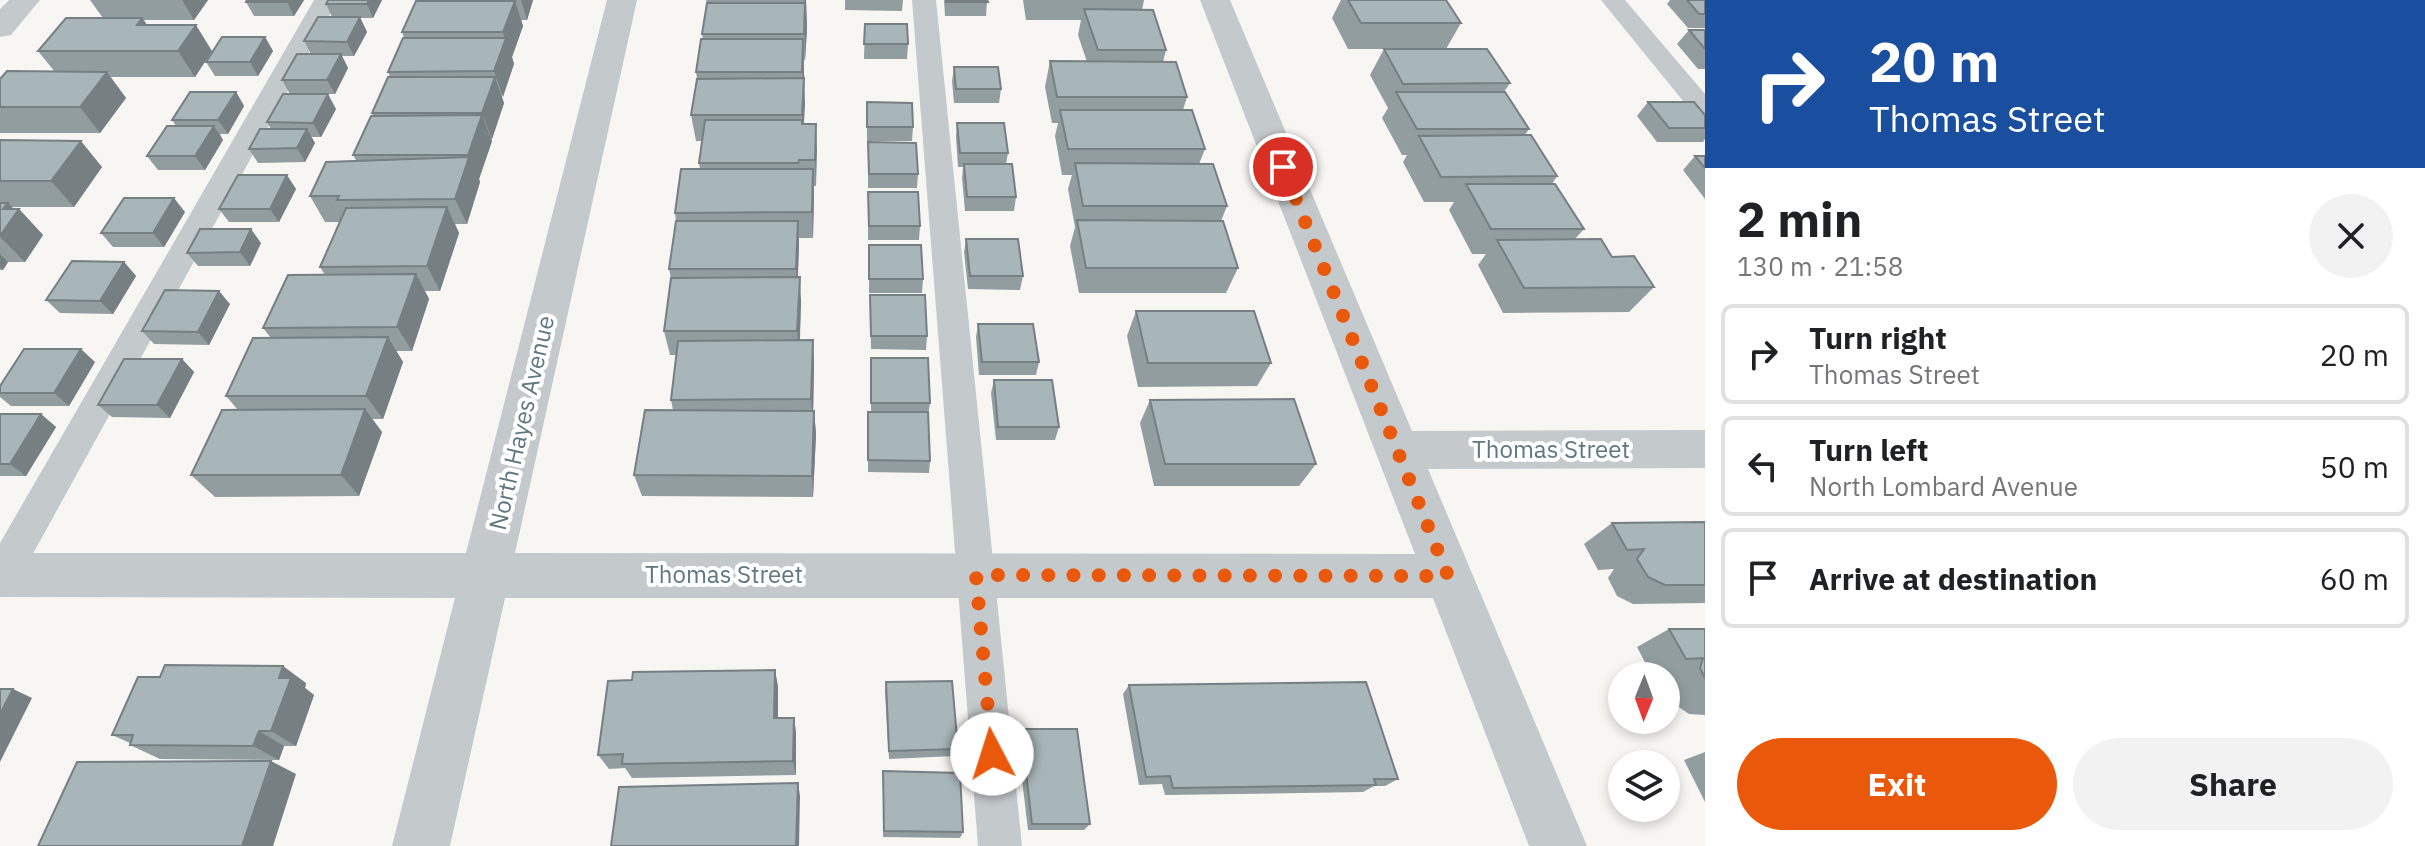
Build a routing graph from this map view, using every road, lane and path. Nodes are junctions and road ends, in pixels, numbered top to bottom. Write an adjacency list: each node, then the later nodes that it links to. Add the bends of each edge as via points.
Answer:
1 (25, 0): 7 (street)
2 (326, 0): 12 (lane)
3 (622, 0): 13 (street, North Hayes Avenue)
4 (924, 0): 11 (lane)
5 (1215, 0): 10 (street)
6 (1613, 0): 8 (lane)
7 (0, 28)
8 (1705, 111)
9 (1705, 449): 10 (street, Thomas Street)
10 (1398, 450): 14 (street)
11 (976, 575): 13 (street, Thomas Street); 14 (street, Thomas Street); 16 (lane)
12 (0, 576): 13 (street, Thomas Street)
13 (487, 576): 15 (street, North Hayes Avenue)
14 (1448, 576): 17 (street)
15 (421, 846)
16 (1000, 846)
17 (1558, 846)

